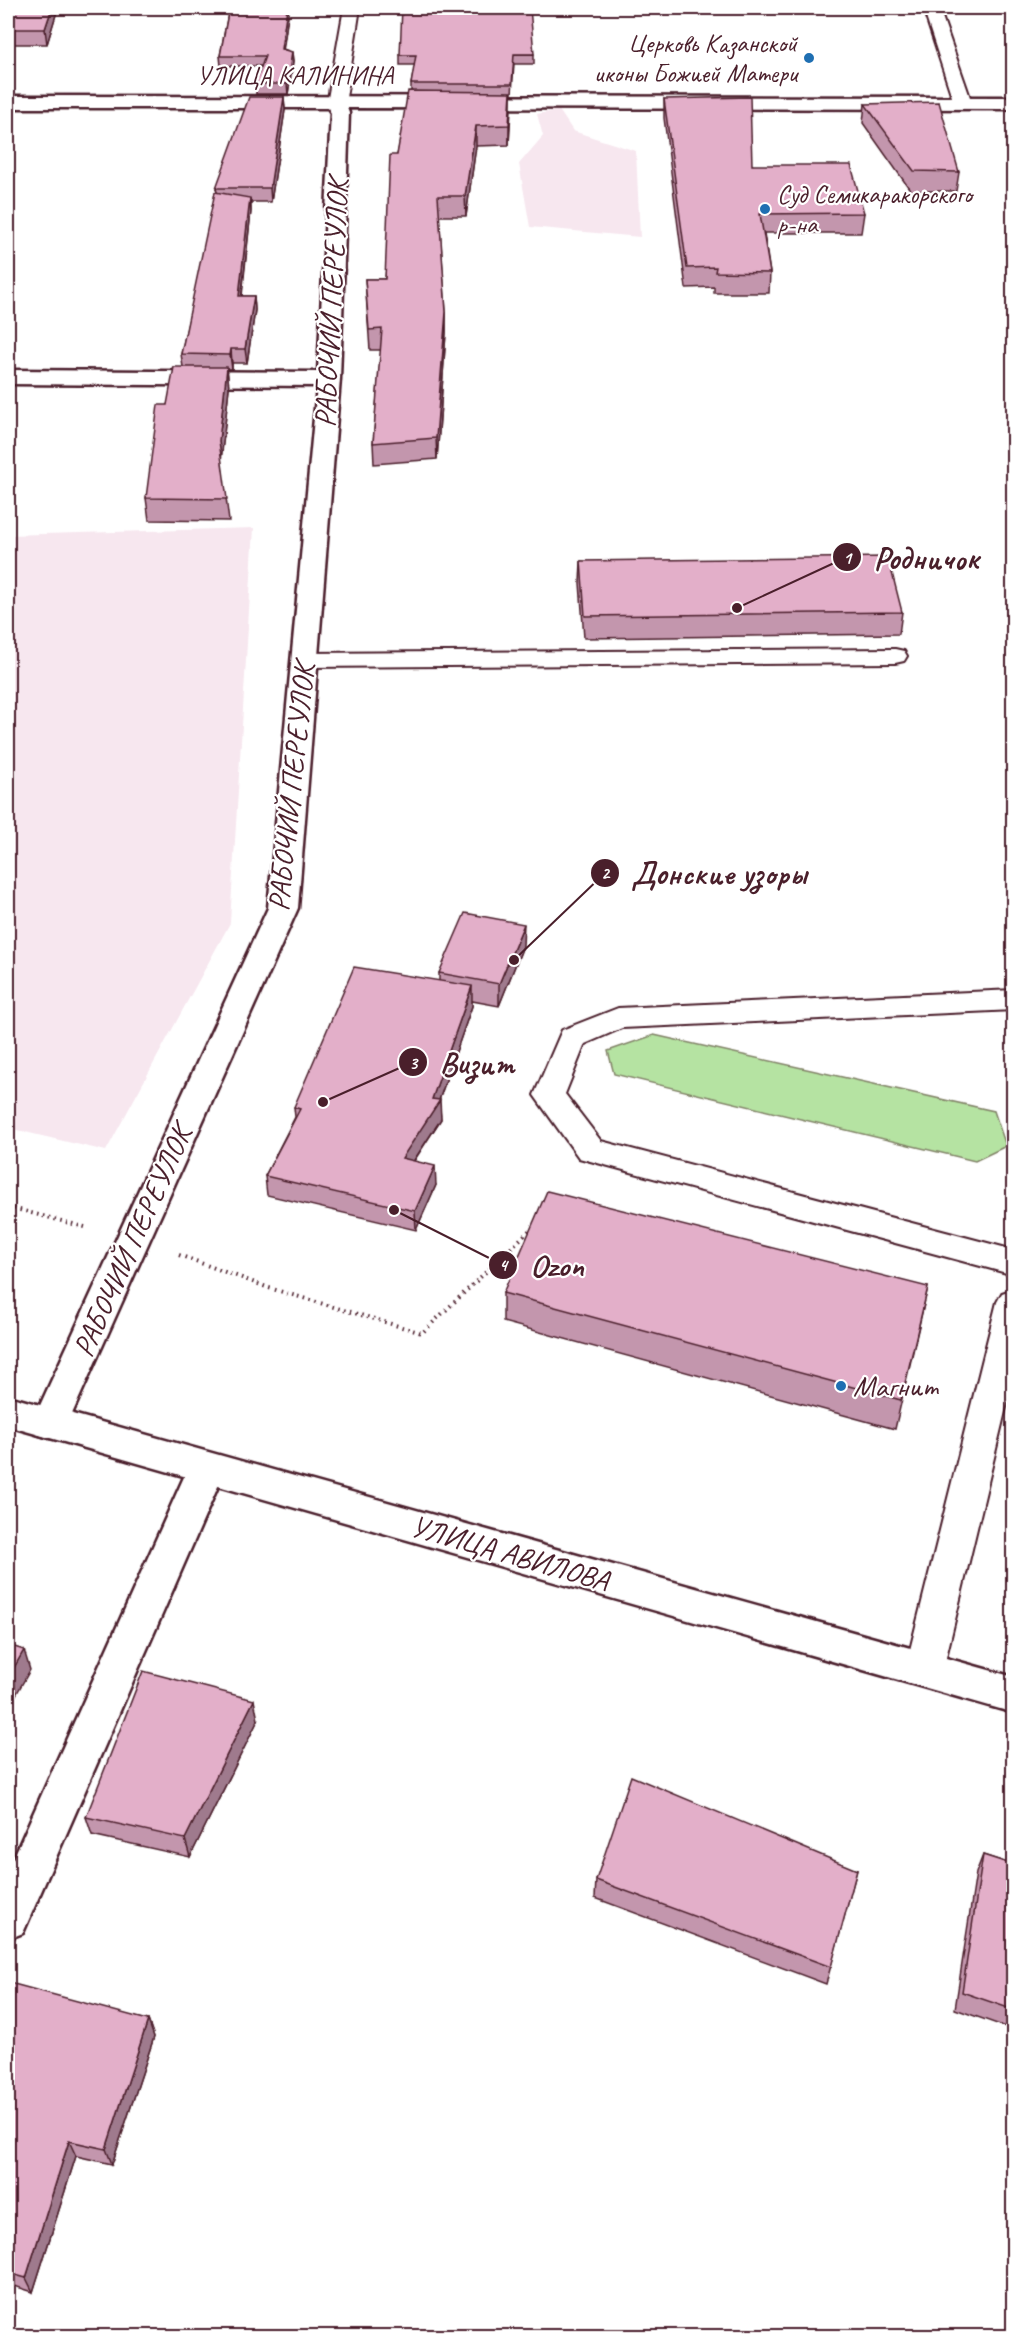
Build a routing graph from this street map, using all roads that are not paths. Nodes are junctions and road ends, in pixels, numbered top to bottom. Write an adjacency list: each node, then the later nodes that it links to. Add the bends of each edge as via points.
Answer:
1 (352, 8): 6 (lane)
2 (931, 8): 4 (lane)
3 (8, 102): 6 (street, УЛИЦА КАЛИНИНА)
4 (963, 103): 5 (street, УЛИЦА КАЛИНИНА); 6 (street, УЛИЦА КАЛИНИНА)
5 (1014, 103)
6 (336, 104): 8 (street, РАБОЧИЙ ПЕРЕУЛОК, via 340,113)
7 (8, 377): 8 (street)
8 (329, 380): 10 (street, РАБОЧИЙ ПЕРЕУЛОК)
9 (895, 656): 10 (lane)
10 (305, 660): 15 (street, РАБОЧИЙ ПЕРЕУЛОК, via 283,908)
11 (1014, 1000): 12 (lane, via 618,1018 573,1036 549,1095 590,1150)
12 (1014, 1263)
13 (1014, 1302): 17 (lane)
14 (8, 1411): 15 (street, УЛИЦА АВИЛОВА)
15 (50, 1423): 16 (street, УЛИЦА АВИЛОВА)
16 (207, 1468): 17 (street, УЛИЦА АВИЛОВА); 19 (street)
17 (924, 1670): 18 (street, УЛИЦА АВИЛОВА)
18 (1014, 1695)
19 (8, 1918)

